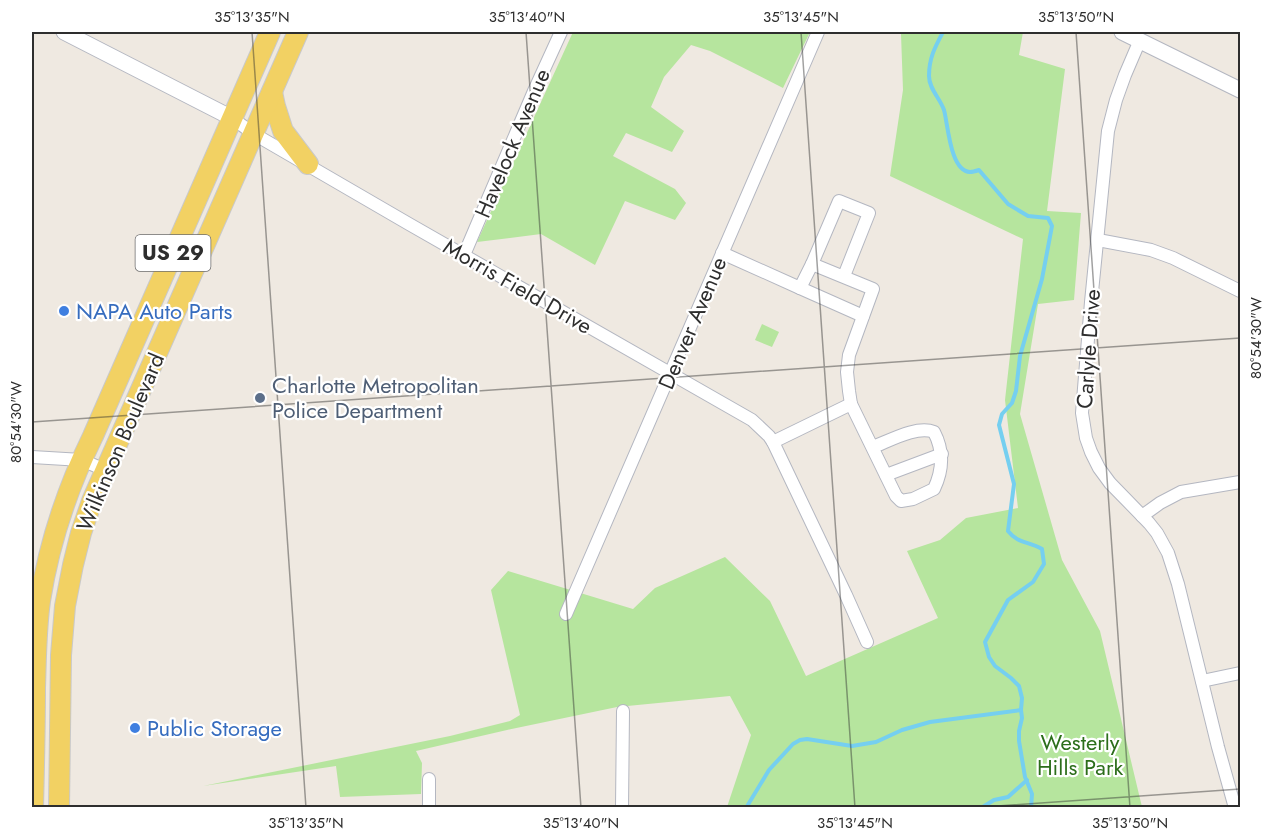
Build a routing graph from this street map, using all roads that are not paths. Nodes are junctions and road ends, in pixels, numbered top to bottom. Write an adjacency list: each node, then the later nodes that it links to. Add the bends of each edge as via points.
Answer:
1 (64, 32): 10 (street, Morris Field Drive)
2 (270, 32): 10 (main road, Wilkinson Boulevard / US 29)
3 (298, 32): 9 (main road, Wilkinson Boulevard / US 29)
4 (561, 32): 15 (street, Havelock Avenue)
5 (818, 32): 14 (street, Denver Avenue)
6 (1122, 32): 7 (street)
7 (1140, 40): 8 (street); 13 (street, Carlyle Drive, via 1108,131)
8 (1240, 90)
9 (272, 92): 11 (main road, Wilkinson Boulevard / US 29); 12 (main road, via 283,131)
10 (232, 118): 11 (street, Morris Field Drive); 27 (main road, Wilkinson Boulevard / US 29)
11 (254, 134): 12 (street, Morris Field Drive); 28 (main road, Wilkinson Boulevard / US 29)
12 (308, 164): 15 (street, Morris Field Drive)
13 (1098, 240): 19 (street, via 1152,250); 31 (street, Carlyle Drive, via 1082,413 1086,438 1099,468)
14 (722, 253): 18 (street); 21 (street, Denver Avenue)
15 (464, 255): 21 (street, Morris Field Drive)
16 (812, 264): 17 (street); 17 (street, via 839,201 869,213); 18 (street)
17 (844, 276): 20 (street, via 873,289)
18 (800, 288): 20 (street)
19 (1240, 291)
20 (863, 316): 22 (street, via 849,355)
21 (670, 373): 23 (street, Morris Field Drive, via 752,420); 32 (street, Denver Avenue)
22 (851, 404): 23 (street); 24 (street)
23 (773, 441): 34 (street, Morris Field Drive)
24 (873, 447): 25 (street, via 928,429 934,432); 29 (street)
25 (942, 454): 29 (street); 29 (street, via 934,489 913,499 901,501)
26 (32, 457): 27 (street)
27 (82, 459): 28 (street); 33 (main road, Wilkinson Boulevard / US 29, via 48,559)
28 (105, 470): 40 (main road, Wilkinson Boulevard / US 29, via 81,533 65,606)
29 (886, 475)
30 (1240, 482): 31 (street, via 1181,492)
31 (1142, 516): 36 (street, Carlyle Drive, via 1168,553)
32 (566, 614)
33 (34, 637): 39 (main road, Wilkinson Boulevard / US 29)
34 (867, 642)
35 (1240, 673): 36 (street)
36 (1202, 681): 43 (street, Carlyle Drive)
37 (623, 711): 42 (street)
38 (429, 780): 41 (street)
39 (33, 807)
40 (59, 807)
41 (429, 807)
42 (622, 807)
43 (1235, 807)

